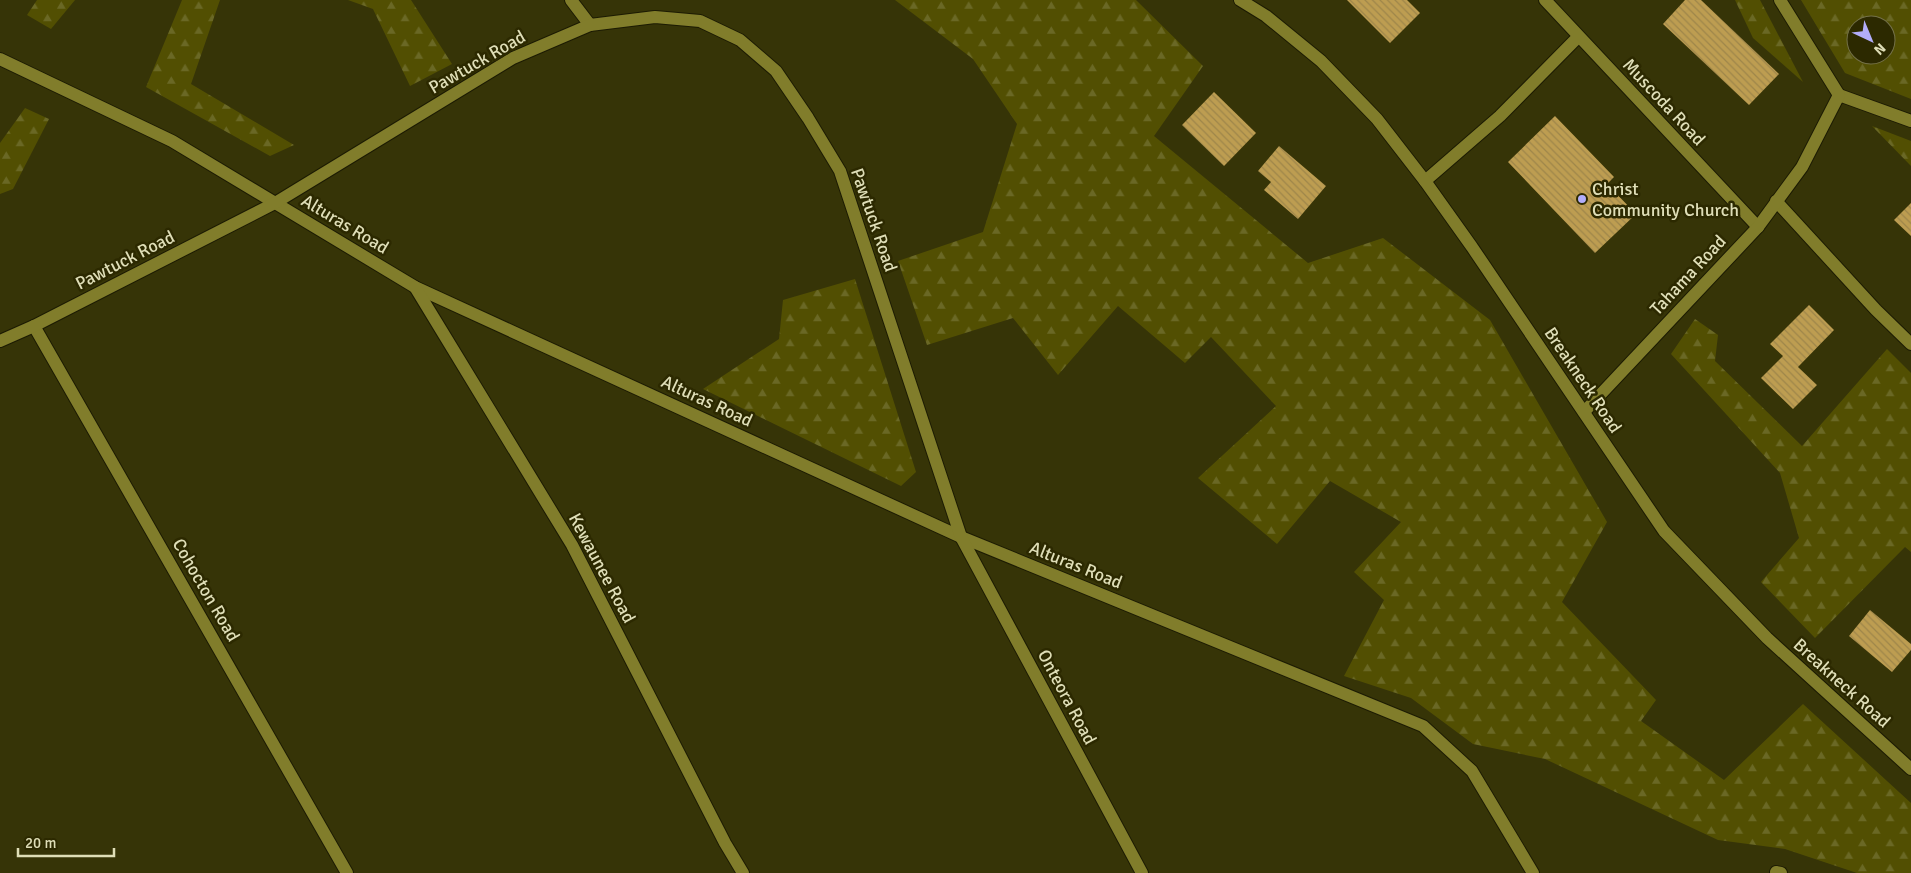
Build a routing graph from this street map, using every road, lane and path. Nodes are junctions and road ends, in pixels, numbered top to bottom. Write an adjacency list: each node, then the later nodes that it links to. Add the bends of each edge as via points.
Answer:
1 (571, 0): 5 (street)
2 (1240, 0): 10 (street, Breakneck Road, via 1266,16 1321,61 1377,119)
3 (1545, 0): 6 (street, Muscoda Road)
4 (1780, 0): 8 (street)
5 (590, 25): 12 (street, Pawtuck Road, via 513,58); 19 (street, Pawtuck Road, via 655,17 700,21 740,40 776,71 840,171)
6 (1578, 37): 10 (street, via 1500,116); 13 (street, Muscoda Road)
7 (0, 59): 12 (street, Alturas Road, via 172,141)
8 (1839, 95): 9 (street); 11 (street, Tahama Road, via 1802,167)
9 (1911, 121)
10 (1425, 180): 18 (street, Breakneck Road)
11 (1776, 200): 13 (street, Tahama Road); 17 (street)
12 (275, 203): 14 (street, Alturas Road); 15 (street, Pawtuck Road)
13 (1758, 227): 18 (street, Tahama Road)
14 (415, 287): 19 (street, Alturas Road); 22 (street, Kewaunee Road, via 572,545)
15 (34, 326): 16 (street, Pawtuck Road); 21 (street, Cohocton Road)
16 (0, 341)
17 (1911, 344)
18 (1584, 412): 20 (street, Breakneck Road, via 1664,531 1767,638)
19 (961, 537): 23 (street, Onteora Road); 24 (street, Alturas Road, via 1423,726 1472,770)
20 (1911, 769)
21 (347, 873)
22 (743, 873)
23 (1142, 873)
24 (1533, 873)

